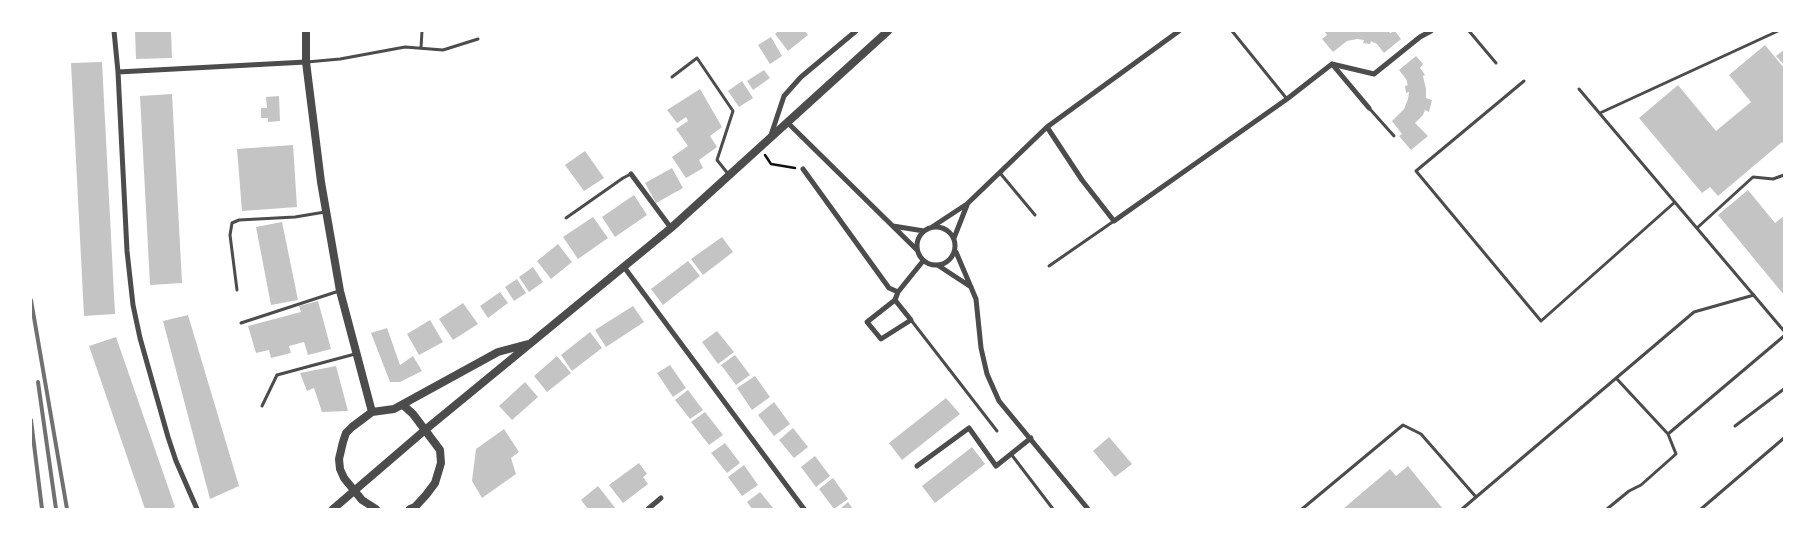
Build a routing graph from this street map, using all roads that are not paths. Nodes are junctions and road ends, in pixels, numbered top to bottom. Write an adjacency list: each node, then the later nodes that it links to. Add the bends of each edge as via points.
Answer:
1 (114, 31): 16 (street)
2 (306, 31): 13 (street)
3 (422, 31): 12 (lane)
4 (856, 31): 26 (street, via 801,77 784,96)
5 (888, 31): 23 (street)
6 (1179, 31): 24 (street)
7 (1232, 31): 20 (lane)
8 (1431, 31): 15 (street, via 1420,36 1374,74)
9 (1469, 31): 14 (lane)
10 (1778, 31): 22 (lane)
11 (478, 39): 12 (lane, via 443,50)
12 (421, 48): 13 (lane, via 406,47)
13 (306, 62): 16 (street); 34 (street)
14 (1496, 63)
15 (1332, 64): 20 (street); 21 (street)
16 (118, 72): 79 (street, via 127,251 133,305 168,437)
17 (672, 77): 31 (lane, via 696,58 733,111 718,160)
18 (1524, 81): 32 (lane, via 1416,171 1542,321)
19 (1580, 90): 22 (lane)
20 (1287, 99): 37 (street)
21 (1369, 108): 25 (lane)
22 (1600, 114): 32 (lane)
23 (788, 122): 26 (street); 38 (street)
24 (1047, 127): 28 (street); 37 (street)
25 (1394, 136)
26 (770, 138): 31 (street)
27 (803, 169): 53 (street, via 889,288)
28 (1000, 172): 33 (street); 35 (lane)
29 (631, 174): 36 (lane); 40 (street)
30 (1784, 175): 41 (lane, via 1773,179 1753,177)
31 (730, 176): 40 (street)
32 (1675, 202): 41 (lane)
33 (968, 204): 39 (street); 43 (street)
34 (326, 212): 51 (lane, via 232,223 230,235); 52 (street)
35 (1035, 215)
36 (566, 218)
37 (1114, 222): 48 (lane)
38 (893, 226): 42 (street); 44 (street)
39 (932, 227): 42 (street); 43 (street, via 946,229)
40 (671, 228): 49 (street)
41 (1697, 228): 54 (lane)
42 (924, 231): 44 (street, via 918,239)
43 (954, 238): 45 (street)
44 (917, 250): 46 (street)
45 (956, 252): 47 (street, via 949,262); 50 (street)
46 (923, 261): 47 (street); 53 (street)
47 (939, 266): 50 (street)
48 (1049, 266)
49 (624, 267): 60 (street); 83 (street)
50 (971, 288): 71 (street, via 976,300 986,374 999,401)
51 (237, 290)
52 (340, 291): 57 (lane); 61 (street)
53 (898, 292): 55 (street)
54 (1754, 295): 58 (lane); 62 (lane, via 1694,312)
55 (896, 300): 56 (street); 56 (street, via 868,322 881,339)
56 (911, 320): 69 (lane)
57 (241, 323)
58 (1784, 331)
59 (1784, 336): 70 (lane)
60 (531, 344): 64 (street, via 498,352); 68 (street)
61 (355, 354): 65 (lane, via 277,375); 66 (street)
62 (1616, 378): 70 (lane); 76 (lane)
63 (1784, 389): 67 (lane)
64 (402, 405): 66 (street); 68 (street)
65 (262, 406)
66 (372, 412): 75 (street, via 346,434 340,450 340,470)
67 (1735, 426)
68 (426, 430): 75 (street); 78 (street, via 440,450 441,463 426,496)
69 (998, 431)
70 (1668, 434): 88 (lane, via 1676,454)
71 (1031, 438): 73 (street); 85 (street)
72 (1784, 438): 89 (lane)
73 (1011, 454): 74 (street, via 996,466 969,428); 84 (lane)
74 (916, 466)
75 (354, 491): 80 (street); 81 (street)
76 (1476, 497): 86 (lane, via 1420,434 1403,425); 87 (lane)
77 (661, 498): 82 (street)
78 (413, 508)
79 (197, 509)
80 (333, 509)
81 (376, 509)
82 (648, 509)
83 (804, 509)
84 (1053, 509)
85 (1088, 509)
86 (1302, 509)
87 (1462, 509)
88 (1607, 509)
89 (1701, 509)

